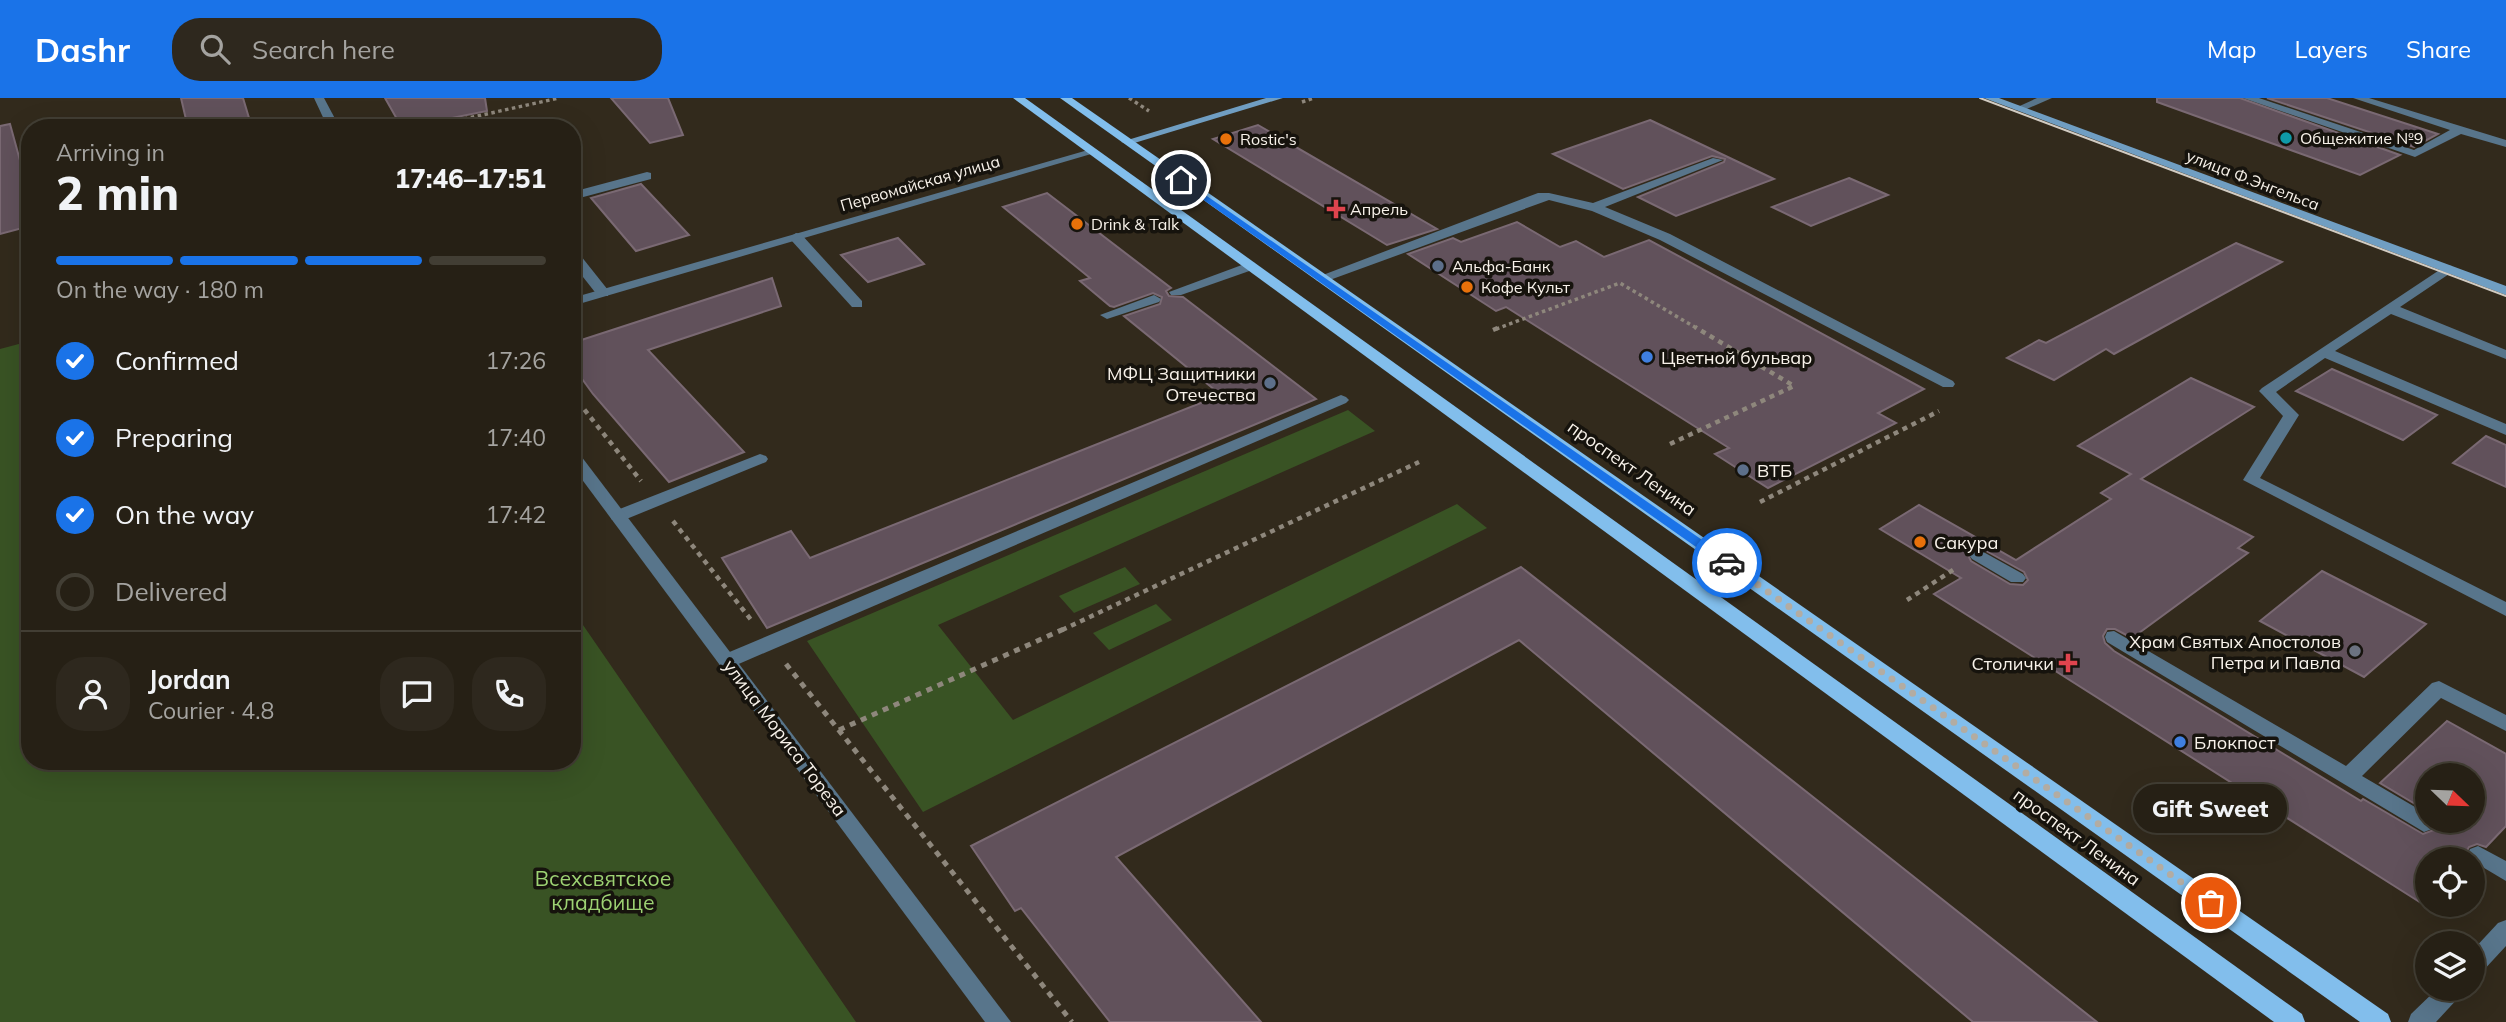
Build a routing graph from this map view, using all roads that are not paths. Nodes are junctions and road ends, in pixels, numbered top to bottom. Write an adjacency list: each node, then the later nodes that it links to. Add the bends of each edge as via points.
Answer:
1 (320, 98): 10 (street)
2 (1018, 98): 13 (main road, проспект Ленина)
3 (1065, 98): 13 (main road, проспект Ленина)
4 (1278, 98): 13 (street, Первомайская улица)
5 (1989, 98): 9 (street, улица Ф.Энгельса)
6 (2047, 98): 9 (street)
7 (2248, 98): 11 (street, via 2415,153)
8 (2358, 98): 11 (street)
9 (2018, 109): 21 (street, улица Ф.Энгельса)
10 (330, 119)
11 (2459, 130): 12 (street)
12 (2506, 145)
13 (1110, 147): 18 (street, Первомайская улица); 20 (main road, проспект Ленина); 22 (main road, проспект Ленина)
14 (1717, 160): 17 (street)
15 (647, 176): 16 (street)
16 (581, 194)
17 (1594, 207): 22 (street, via 1542,196); 33 (street, via 1665,237)
18 (796, 237): 25 (street, Первомайская улица); 28 (street)
19 (581, 265): 25 (street)
20 (1250, 266): 24 (street); 53 (main road, проспект Ленина)
21 (2447, 269): 23 (street, улица Ф.Энгельса); 29 (street)
22 (1322, 278): 54 (main road, проспект Ленина)
23 (2506, 291)
24 (1176, 292)
25 (603, 293): 26 (street, Первомайская улица)
26 (581, 299)
27 (1154, 299): 30 (street)
28 (857, 303)
29 (2389, 308): 31 (street); 32 (street)
30 (1107, 315)
31 (2324, 352): 35 (street); 41 (street, via 2267,391 2291,415 2251,480)
32 (2506, 355)
33 (1948, 384)
34 (1341, 400): 43 (street)
35 (2506, 430)
36 (760, 459): 38 (street)
37 (581, 467): 38 (street, улица Мориса Тореза)
38 (618, 516): 43 (street, улица Мориса Тореза)
39 (1978, 555): 40 (street)
40 (2017, 578)
41 (2506, 610)
42 (2114, 636): 45 (street)
43 (727, 661): 52 (street, улица Мориса Тореза)
44 (2506, 724): 45 (street, via 2439,688)
45 (2348, 777): 46 (street)
46 (2415, 818)
47 (2485, 859): 48 (street)
48 (2506, 872)
49 (2506, 930): 50 (street)
50 (2485, 953)
51 (2440, 1001): 55 (street)
52 (999, 1022)
53 (2292, 1022)
54 (2379, 1022)
55 (2420, 1022)

